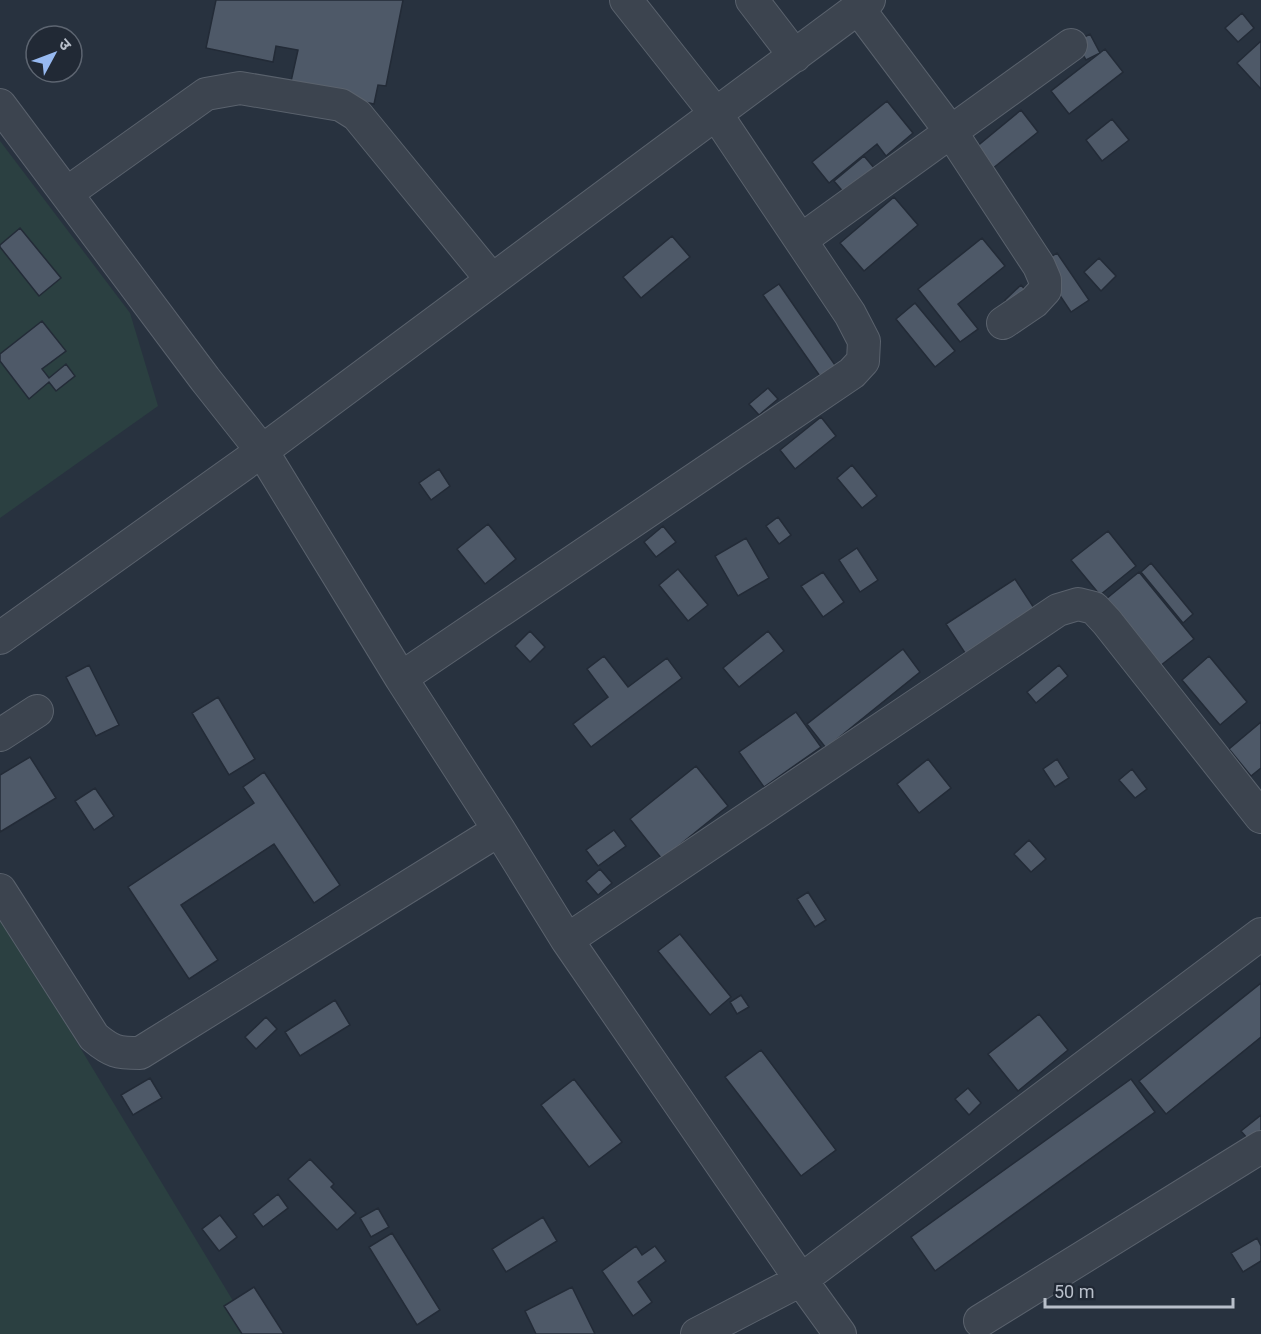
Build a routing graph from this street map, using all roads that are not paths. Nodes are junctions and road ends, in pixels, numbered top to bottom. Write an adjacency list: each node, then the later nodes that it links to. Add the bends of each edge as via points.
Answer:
1 (626, 0): 7 (street)
2 (752, 0): 5 (street)
3 (863, 4): 5 (street); 8 (street)
4 (1071, 45): 8 (street)
5 (795, 56): 7 (street)
6 (0, 105): 9 (street)
7 (716, 114): 10 (street); 11 (street)
8 (951, 132): 10 (street); 12 (street, via 1039,266 1044,280 1045,290 1034,302)
9 (67, 193): 11 (street, via 206,94 240,88 341,105 357,115); 13 (street)
10 (801, 240): 15 (street, via 864,341 863,361 852,373)
11 (492, 280): 13 (street)
12 (1003, 323)
13 (262, 451): 14 (street); 15 (street)
14 (0, 638)
15 (401, 678): 19 (street)
16 (37, 711): 17 (street)
17 (0, 735)
18 (1261, 817): 22 (street, via 1107,622 1094,608 1078,604 1058,610)
19 (499, 830): 20 (street, via 140,1053 109,1050 93,1037); 22 (street)
20 (0, 890)
21 (1261, 934): 24 (street)
22 (567, 940): 24 (street)
23 (1261, 1148): 25 (street)
24 (801, 1280): 26 (street); 27 (street)
25 (980, 1321)
26 (697, 1334)
27 (840, 1334)

